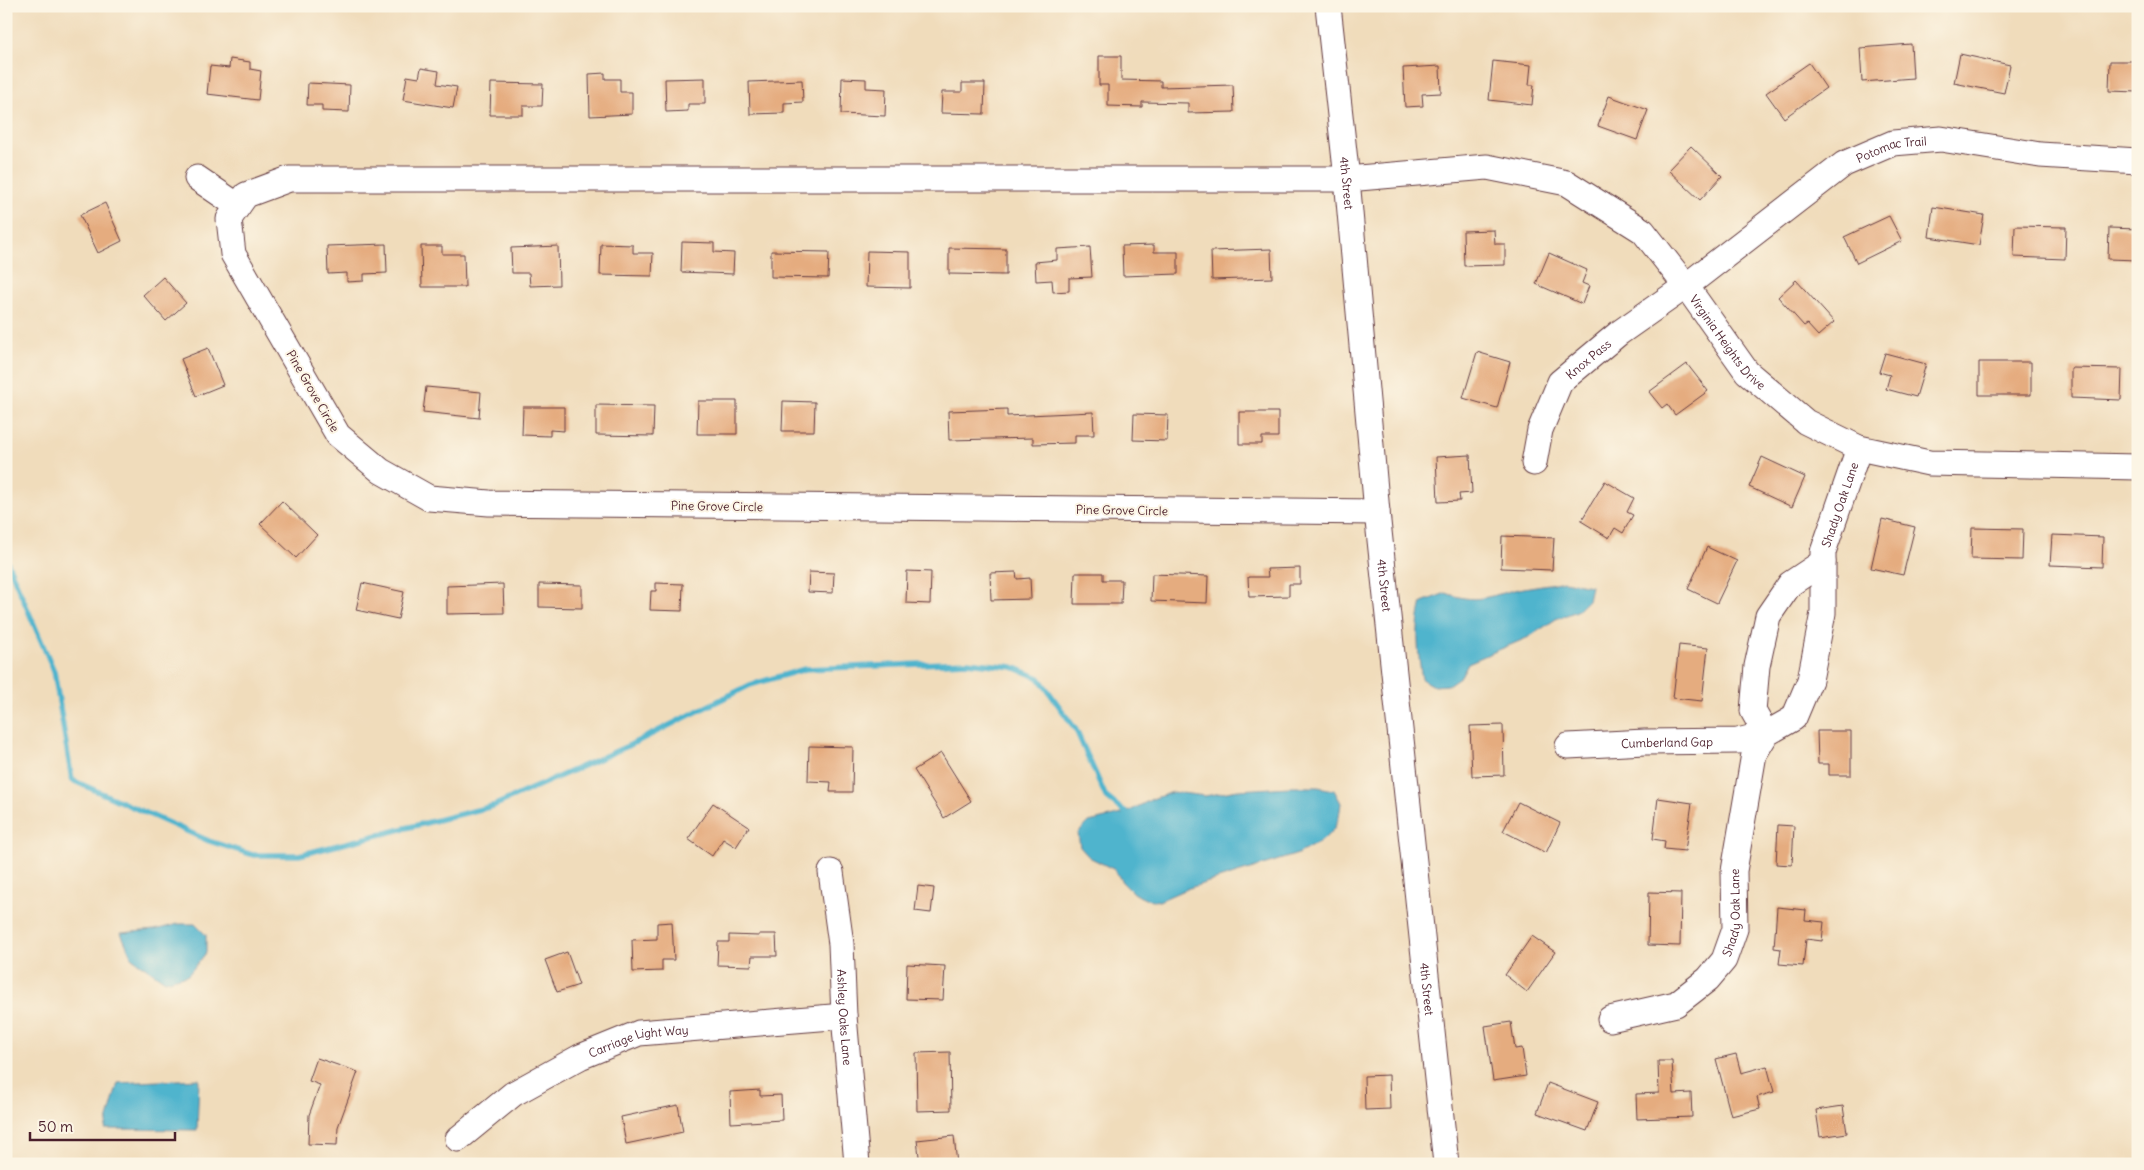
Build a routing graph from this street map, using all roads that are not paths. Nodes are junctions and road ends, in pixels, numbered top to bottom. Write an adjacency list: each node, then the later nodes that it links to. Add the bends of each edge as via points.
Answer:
1 (1328, 6): 4 (street, 4th Street)
2 (2138, 161): 6 (street, Potomac Trail, via 2040,155 1941,139 1893,143 1844,164)
3 (196, 178): 5 (street)
4 (1347, 179): 5 (street, via 289,180 246,195); 6 (street, Virginia Heights Drive, via 1487,167 1567,183 1643,231); 10 (street, 4th Street)
5 (238, 206): 10 (street, Pine Grove Circle, via 229,219 233,254 338,435 381,471 429,498 489,504)
6 (1686, 286): 7 (street, Virginia Heights Drive, via 1747,372 1806,422); 8 (street, Knox Pass, via 1619,333 1560,382 1540,430)
7 (1859, 448): 9 (street, Virginia Heights Drive, via 1929,462); 11 (street, Shady Oak Lane, via 1823,552)
8 (1534, 462)
9 (2138, 467)
10 (1377, 512): 19 (street, 4th Street)
11 (1823, 562): 12 (street, Shady Oak Lane, via 1823,613 1810,680 1794,718); 12 (street, Shady Oak Lane, via 1790,584 1768,616 1757,666 1753,711)
12 (1766, 734): 13 (street, Cumberland Gap, via 1738,741); 16 (street, Shady Oak Lane, via 1754,754 1734,871 1735,928 1724,960 1708,979 1676,1004)
13 (1568, 746)
14 (832, 872): 15 (street, Ashley Oaks Lane, via 841,944)
15 (844, 1016): 17 (street, Carriage Light Way, via 639,1033 580,1057 513,1094); 18 (street, Ashley Oaks Lane)
16 (1610, 1019)
17 (458, 1139)
18 (857, 1164)
19 (1446, 1164)

